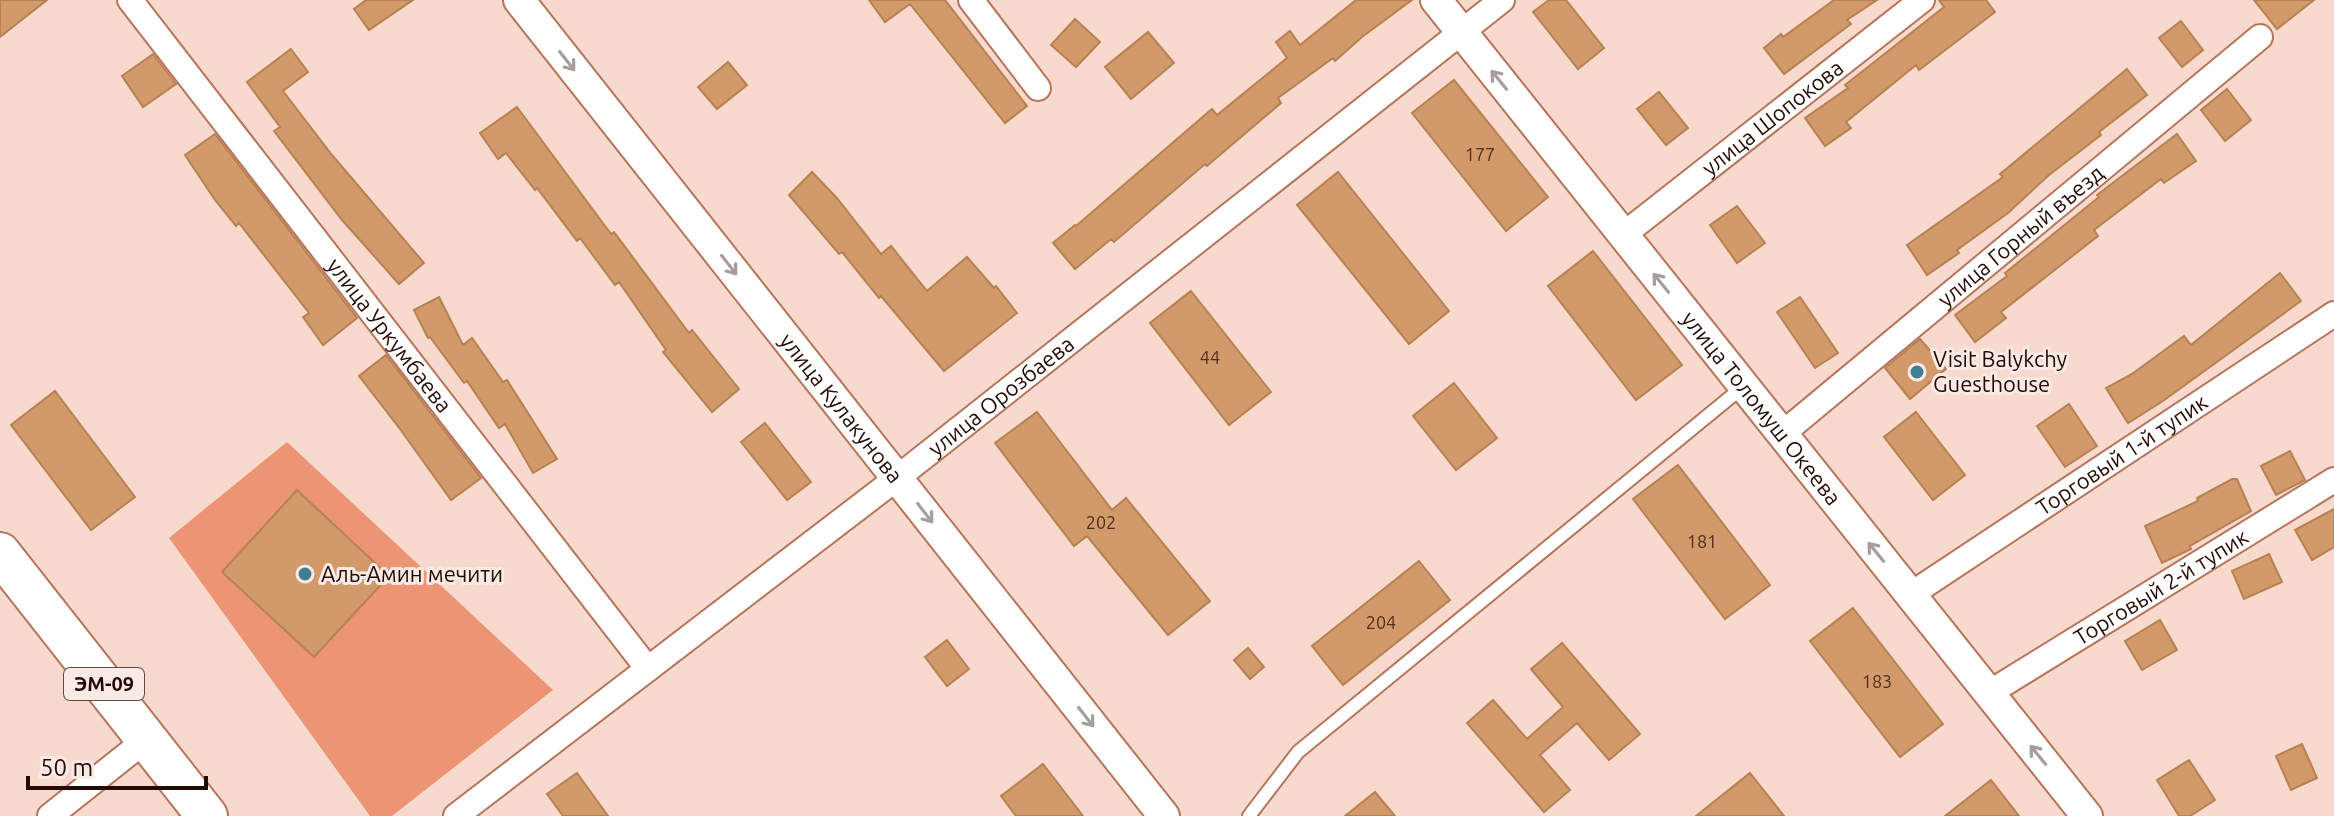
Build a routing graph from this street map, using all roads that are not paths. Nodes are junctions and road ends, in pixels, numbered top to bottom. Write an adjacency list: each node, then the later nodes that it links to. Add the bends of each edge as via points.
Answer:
1 (130, 0): 18 (street, улица Уркумбаева)
2 (519, 0): 14 (street, улица Кулакунова, one-way to 14)
3 (971, 0): 9 (street)
4 (1436, 0): 7 (street, улица Толомуш Океева)
5 (1502, 0): 7 (street, улица Орозбаева)
6 (1922, 0): 10 (street, улица Шопокова)
7 (1461, 32): 10 (street, улица Толомуш Океева, one-way to 7); 14 (street, улица Орозбаева)
8 (2260, 37): 13 (street, улица Горный въезд)
9 (1038, 88)
10 (1623, 235): 12 (street, улица Толомуш Океева, one-way to 10)
11 (2334, 314): 17 (street, Торговый 1-й тупик)
12 (1744, 386): 13 (street, улица Толомуш Океева); 25 (lane, via 1298,752)
13 (1782, 434): 17 (street, улица Толомуш Океева, one-way to 13)
14 (897, 478): 18 (street, улица Орозбаева); 24 (street, улица Кулакунова, one-way to 24)
15 (2334, 480): 19 (street, Торговый 2-й тупик)
16 (0, 553): 20 (highway, ЭМ-09)
17 (1910, 595): 19 (street, улица Толомуш Океева)
18 (648, 669): 23 (street, улица Орозбаева)
19 (1989, 693): 26 (street, улица Толомуш Океева, one-way to 19)
20 (147, 739): 21 (street); 22 (highway, ЭМ-09)
21 (50, 816)
22 (207, 816)
23 (456, 816)
24 (1164, 816)
25 (1249, 816)
26 (2087, 816)

